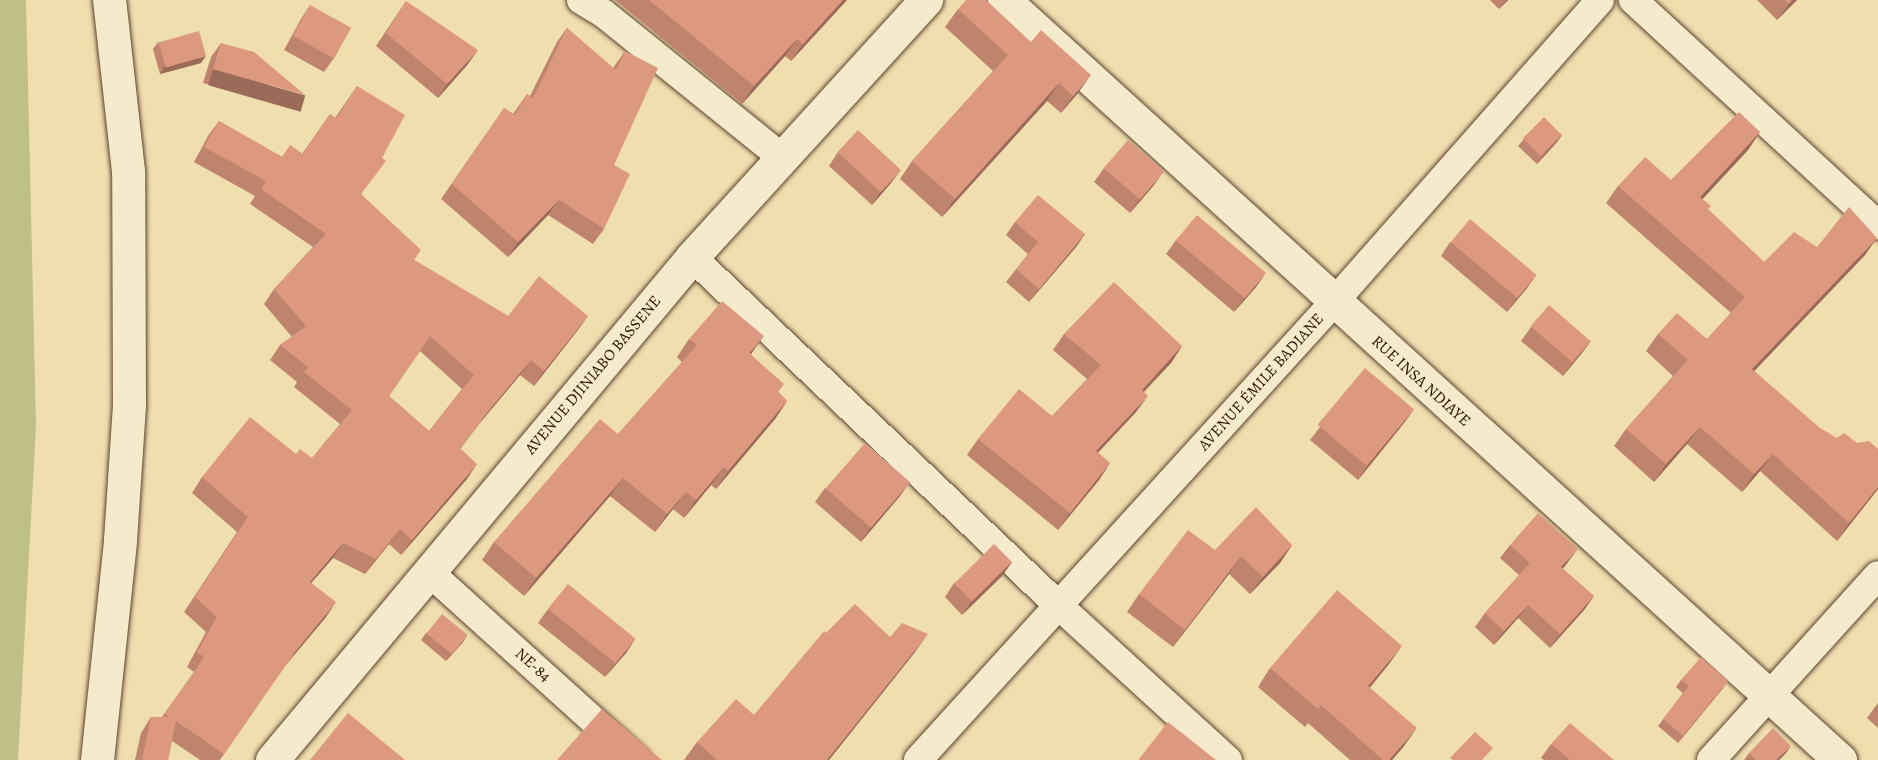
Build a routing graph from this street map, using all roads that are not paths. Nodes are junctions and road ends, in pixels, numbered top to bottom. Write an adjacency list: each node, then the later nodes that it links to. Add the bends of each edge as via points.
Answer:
1 (109, 0): 15 (main road, via 128,171 129,405 120,540)
2 (581, 0): 7 (street, via 603,13)
3 (926, 0): 7 (main road, AVENUE DJINIABO BASSENE)
4 (1004, 0): 10 (main road, RUE INSA NDIAYE)
5 (1600, 0): 10 (street, AVENUE ÉMILE BADIANE)
6 (1633, 0): 8 (street)
7 (783, 158): 9 (main road, AVENUE DJINIABO BASSENE)
8 (1878, 225)
9 (692, 257): 11 (main road, AVENUE DJINIABO BASSENE); 13 (street)
10 (1334, 302): 13 (street, AVENUE ÉMILE BADIANE); 14 (main road, RUE INSA NDIAYE)
11 (428, 571): 16 (main road, AVENUE DJINIABO BASSENE); 17 (street, NE-84)
12 (1878, 575): 14 (street)
13 (1058, 605): 18 (street, AVENUE ÉMILE BADIANE); 19 (street)
14 (1768, 696): 20 (street); 21 (main road, RUE INSA NDIAYE)
15 (97, 760)
16 (272, 760)
17 (638, 760)
18 (918, 760)
19 (1228, 760)
20 (1711, 760)
21 (1840, 760)

